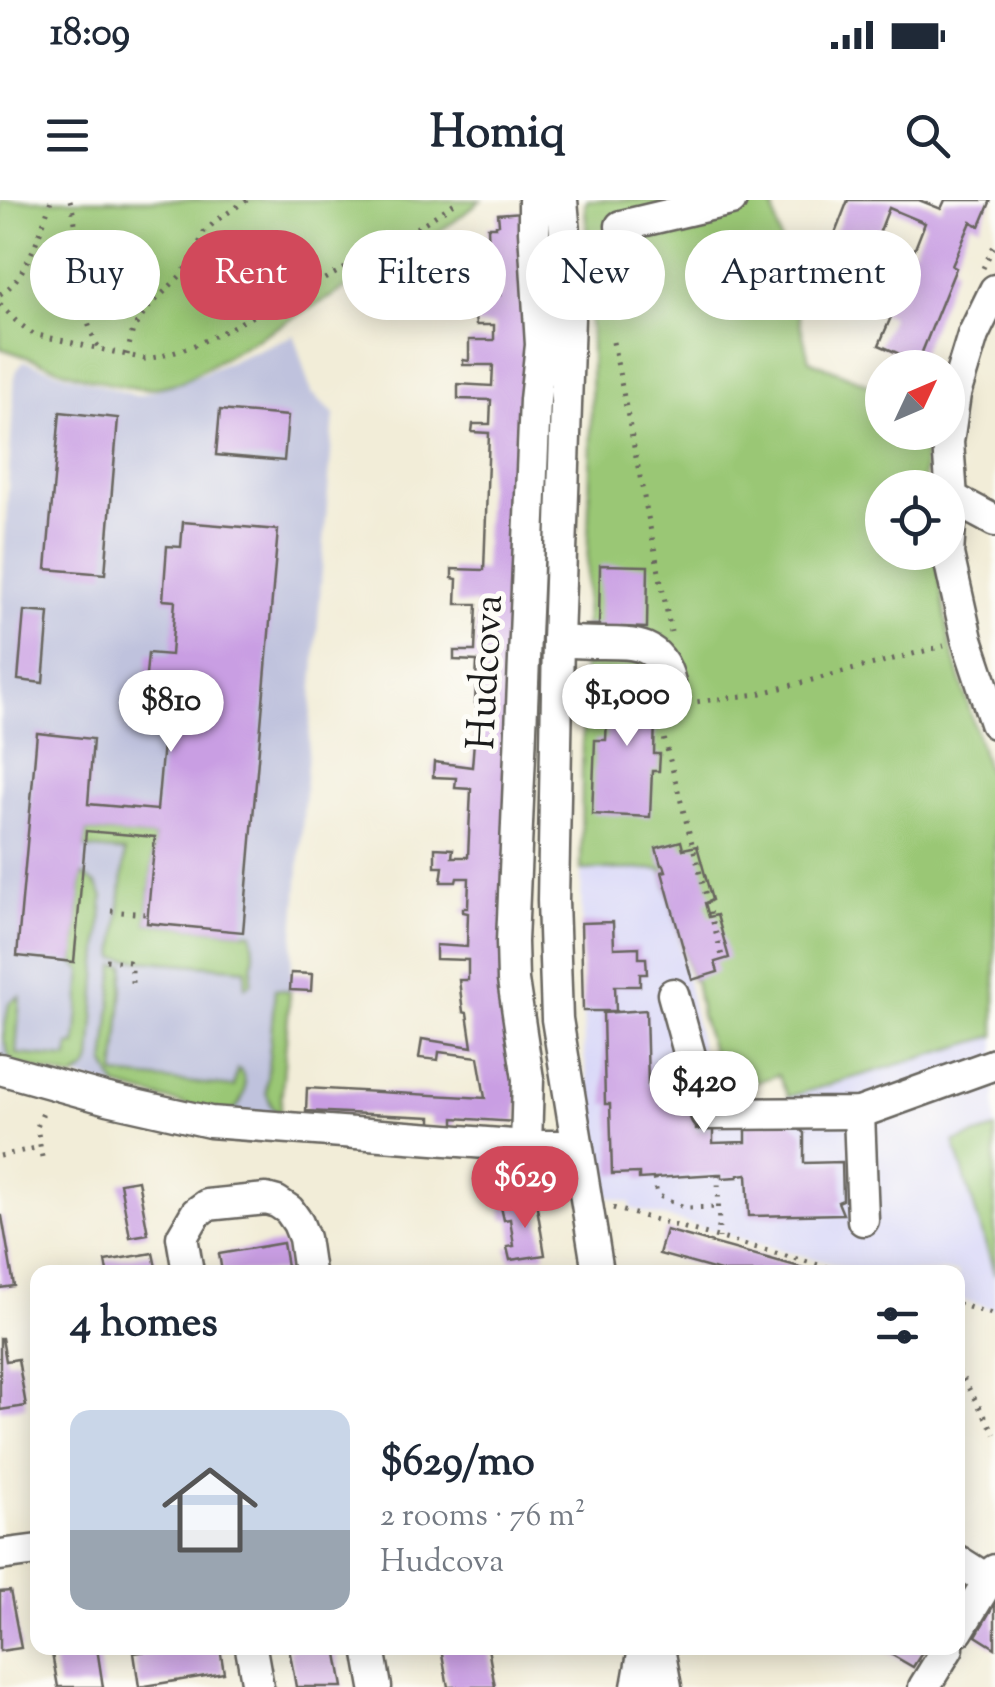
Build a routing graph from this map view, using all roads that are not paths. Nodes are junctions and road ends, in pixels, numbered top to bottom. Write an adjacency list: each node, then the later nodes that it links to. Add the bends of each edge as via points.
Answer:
1 (534, 200): 18 (street, Hudcova, via 541,345 512,942 528,1080)
2 (562, 200): 10 (street, Hudcova, via 570,288)
3 (731, 200): 4 (street)
4 (621, 226)
5 (995, 290): 6 (street, via 955,394)
6 (950, 470)
7 (965, 505): 8 (street)
8 (995, 521)
9 (952, 570): 12 (street, via 968,639)
10 (558, 641): 11 (street, via 639,643); 19 (street, Hudcova, via 553,900 558,1019)
11 (666, 682)
12 (990, 687): 13 (street)
13 (995, 724)
14 (673, 994): 17 (street, via 706,1114)
15 (995, 1064): 17 (street)
16 (0, 1069): 18 (street, via 210,1122)
17 (859, 1112): 20 (street)
18 (526, 1146): 19 (street)
19 (577, 1146): 23 (street, Hudcova)
20 (863, 1220)
21 (187, 1265): 22 (street, via 182,1237 206,1205 266,1200 298,1222)
22 (308, 1265)
23 (597, 1265)
24 (30, 1551): 25 (street)
25 (0, 1555)
26 (965, 1564): 27 (street)
27 (992, 1575): 28 (street)
28 (965, 1619)
29 (253, 1655): 34 (street)
30 (371, 1655): 35 (street)
31 (643, 1655): 36 (street)
32 (660, 1655): 37 (street)
33 (944, 1655): 38 (street)
34 (258, 1687)
35 (376, 1687)
36 (638, 1687)
37 (666, 1687)
38 (924, 1687)

